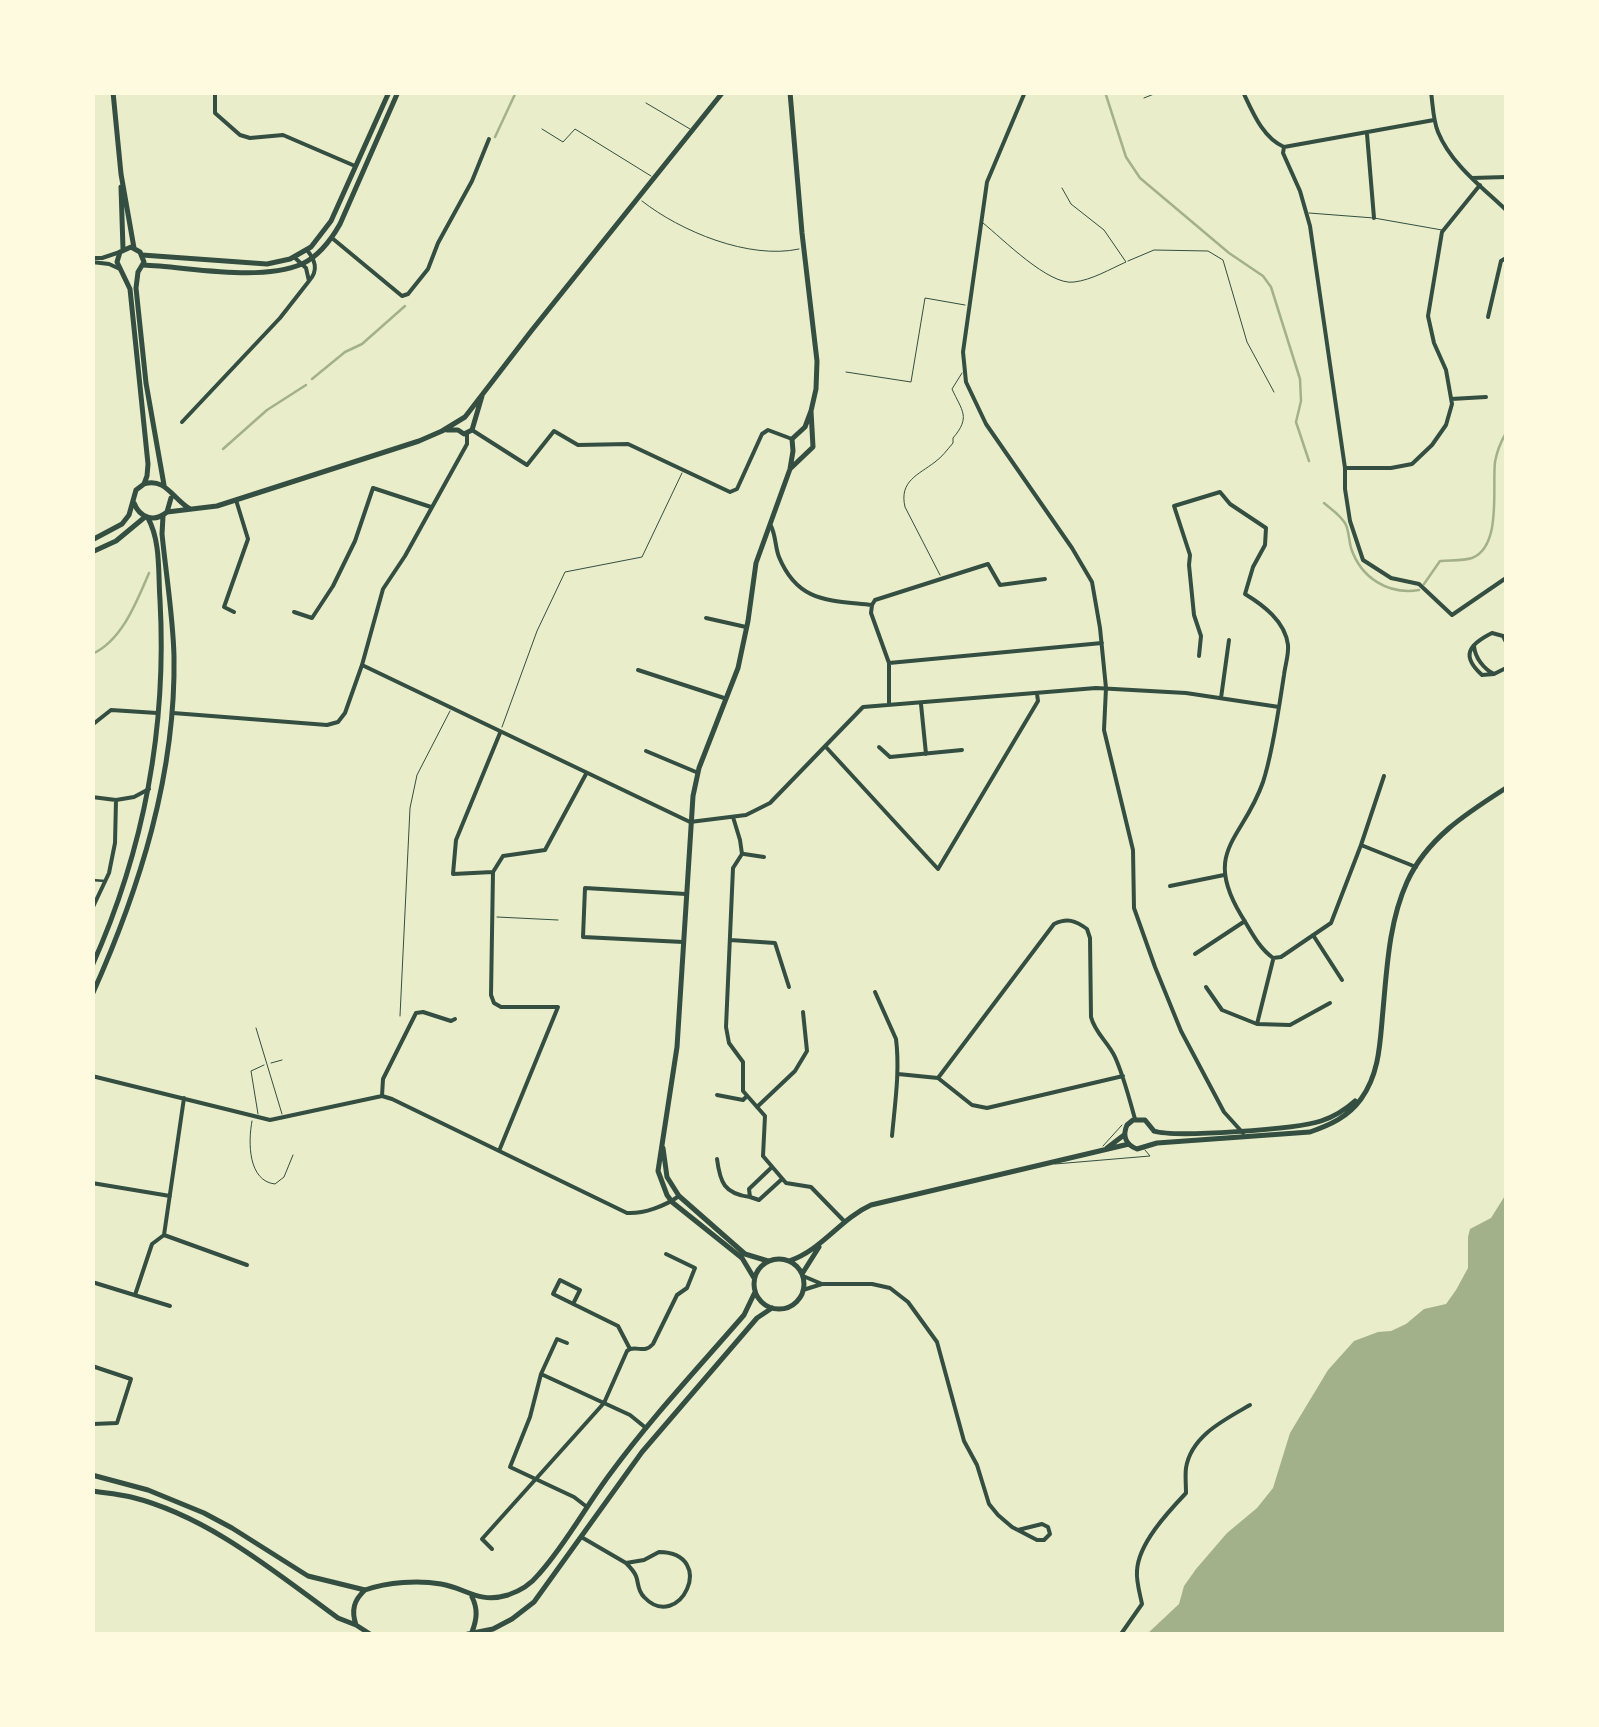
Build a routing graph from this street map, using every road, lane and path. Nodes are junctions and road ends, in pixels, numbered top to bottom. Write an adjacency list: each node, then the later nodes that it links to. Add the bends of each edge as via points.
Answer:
1 (113, 92): 20 (main road)
2 (216, 92): 19 (street, via 215,113 240,135 283,134)
3 (389, 92): 19 (main road)
4 (398, 92): 32 (main road)
5 (723, 92): 15 (main road)
6 (790, 92): 33 (main road)
7 (1026, 92): 30 (street, via 987,182)
8 (1160, 92): 11 (lane)
9 (1243, 92): 18 (street, via 1272,142)
10 (1431, 92): 13 (street)
11 (1144, 98)
12 (646, 103): 15 (lane)
13 (1434, 120): 16 (street); 23 (street, via 1446,148)
14 (542, 130): 22 (lane, via 563,142 575,130)
15 (693, 130): 22 (main road)
16 (1367, 134): 18 (street); 29 (street)
17 (489, 139): 32 (street, via 428,268 408,294 402,296)
18 (1284, 147): 28 (street)
19 (356, 166): 35 (main road, via 326,230)
20 (122, 174): 34 (main road); 36 (main road)
21 (1506, 177): 23 (street)
22 (656, 178): 26 (main road)
23 (1472, 178): 24 (street)
24 (1480, 185): 27 (street); 31 (street)
25 (1062, 188): 42 (lane)
26 (640, 198): 33 (lane, via 714,239 759,249); 52 (main road)
27 (1506, 210)
28 (1306, 212): 29 (lane); 65 (street)
29 (1374, 218): 31 (lane)
30 (981, 222): 42 (lane, via 1062,283); 47 (street)
31 (1444, 230): 54 (street, via 1428,316)
32 (332, 238): 39 (main road)
33 (804, 247): 55 (main road, via 817,361)
34 (134, 248): 36 (main road); 37 (main road)
35 (306, 249): 38 (main road); 39 (street)
36 (122, 251): 41 (street); 45 (main road)
37 (142, 255): 38 (main road, via 256,264); 44 (main road)
38 (294, 256): 43 (street)
39 (312, 257): 43 (main road); 46 (street)
40 (1506, 258): 48 (street)
41 (92, 260): 45 (street)
42 (1126, 262): 51 (lane, via 1154,250 1208,251 1223,260 1248,342)
43 (300, 264): 44 (main road, via 264,272); 46 (street)
44 (140, 268): 45 (main road); 69 (main road, via 136,288 146,383)
45 (121, 270): 68 (main road, via 130,289 148,464)
46 (309, 281): 57 (street)
47 (970, 306): 49 (street); 50 (lane, via 925,298 911,382)
48 (1488, 318)
49 (965, 368): 80 (lane, via 952,389 963,426 902,494); 90 (street, via 986,424 1092,582)
50 (846, 372)
51 (1274, 392)
52 (483, 394): 56 (main road); 59 (main road)
53 (1486, 398): 54 (street)
54 (1451, 399): 65 (street, via 1446,424 1412,464)
55 (811, 411): 60 (main road); 62 (main road)
56 (465, 417): 58 (main road); 59 (main road)
57 (182, 422)
58 (458, 426): 59 (main road, via 461,433); 71 (main road)
59 (471, 429): 67 (street, via 526,465 554,431 578,445 628,444); 73 (street)
60 (799, 433): 61 (main road); 62 (main road)
61 (792, 439): 63 (main road); 67 (street, via 762,434 733,492)
62 (812, 439): 64 (main road)
63 (793, 450): 64 (main road); 66 (main road)
64 (804, 454): 66 (main road)
65 (1345, 468): 81 (street, via 1362,560 1391,578 1419,584 1452,615)
66 (790, 469): 77 (main road)
67 (683, 470): 107 (lane, via 642,557 565,572)
68 (144, 484): 69 (main road); 72 (main road)
69 (164, 484): 70 (main road)
70 (171, 494): 74 (main road); 75 (main road)
71 (236, 500): 74 (main road); 84 (street, via 248,539 224,607)
72 (134, 503): 76 (main road); 78 (main road, via 122,524)
73 (431, 507): 85 (street, via 372,488 333,586 312,618); 93 (street, via 383,589)
74 (193, 510): 75 (main road)
75 (165, 514): 76 (main road); 104 (main road)
76 (147, 517): 79 (main road); 105 (main road, via 158,554)
77 (769, 523): 83 (street, via 797,586 829,602); 87 (main road)
78 (92, 540)
79 (92, 552)
80 (941, 578): 82 (street, via 988,564 1000,585); 83 (street)
81 (1506, 578)
82 (1044, 579)
83 (872, 605): 92 (street)
84 (234, 612)
85 (294, 612)
86 (706, 618): 87 (street)
87 (746, 627): 99 (main road)
88 (1229, 640): 98 (street)
89 (1506, 642): 94 (street, via 1492,633 1468,658 1482,675)
90 (1102, 643): 92 (street); 96 (street)
91 (1199, 656): 102 (street, via 1190,555 1174,506 1220,492 1266,528 1245,594 1279,622 1288,645)
92 (889, 663): 101 (street)
93 (362, 665): 103 (street); 104 (street, via 340,724)
94 (1506, 668)
95 (638, 670): 99 (street)
96 (1106, 688): 97 (street); 98 (street); 169 (street, via 1104,730 1133,850 1134,908 1188,1046)
97 (1037, 694): 100 (street); 108 (street, via 938,869)
98 (1222, 698): 102 (street)
99 (726, 699): 113 (main road)
100 (921, 702): 101 (street); 112 (street)
101 (890, 705): 108 (street, via 864,707)
102 (1279, 707): 127 (street, via 1263,782 1226,855)
103 (451, 708): 107 (street); 149 (lane, via 418,775 410,808)
104 (172, 713): 146 (main road, via 141,867)
105 (159, 714): 106 (street, via 110,710); 117 (main road)
106 (92, 725)
107 (500, 732): 114 (street); 126 (street, via 456,840 452,874)
108 (825, 746): 120 (street, via 770,803)
109 (879, 746): 112 (street, via 890,757)
110 (962, 750): 112 (street)
111 (646, 751): 113 (street)
112 (926, 754)
113 (698, 773): 121 (main road)
114 (586, 774): 121 (street); 126 (street, via 545,850 503,856)
115 (1384, 776): 122 (street)
116 (1506, 788): 125 (main road, via 1462,816)
117 (149, 789): 119 (street); 141 (main road, via 124,886)
118 (92, 798): 119 (street)
119 (116, 800): 129 (street)
120 (732, 817): 121 (street); 123 (street)
121 (690, 822): 131 (main road)
122 (1361, 845): 125 (street); 136 (street, via 1331,923)
123 (742, 854): 124 (street); 137 (street, via 732,868)
124 (764, 858)
125 (1416, 867): 169 (main road, via 1394,918 1378,1054 1367,1088 1329,1126)
126 (493, 872): 133 (street)
127 (1224, 874): 130 (street); 135 (street)
128 (92, 880): 129 (street)
129 (105, 881): 132 (street)
130 (1170, 886)
131 (686, 894): 138 (main road); 138 (street, via 585,888 583,936)
132 (92, 909)
133 (492, 916): 134 (lane); 174 (street, via 494,1003 558,1007)
134 (558, 920)
135 (1245, 921): 139 (street); 140 (street)
136 (1313, 936): 140 (street); 142 (street)
137 (730, 940): 143 (street, via 774,943); 161 (street, via 726,1027 744,1062)
138 (684, 942): 171 (main road)
139 (1195, 954)
140 (1273, 958): 151 (street)
141 (92, 966)
142 (1342, 980)
143 (789, 987)
144 (1206, 987): 151 (street, via 1222,1010)
145 (875, 992): 155 (street, via 896,1039)
146 (92, 995)
147 (1330, 1003): 151 (street, via 1290,1026)
148 (803, 1012): 163 (street, via 806,1051)
149 (400, 1016)
150 (455, 1020): 159 (street, via 416,1013 383,1079)
151 (1257, 1024)
152 (256, 1028): 154 (lane)
153 (282, 1060): 154 (lane)
154 (268, 1064): 164 (lane, via 251,1071); 165 (lane)
155 (898, 1074): 158 (street); 170 (street)
156 (92, 1076): 162 (street)
157 (1123, 1076): 158 (street, via 987,1108 972,1105); 158 (street, via 1090,1016 1087,928 1064,920 1054,924); 166 (street)
158 (938, 1078)
159 (382, 1096): 165 (street); 174 (street)
160 (717, 1096): 161 (street)
161 (747, 1096): 163 (street)
162 (184, 1098): 164 (street); 182 (street)
163 (757, 1107): 179 (street, via 765,1116 762,1156)
164 (256, 1117): 165 (street); 176 (lane, via 249,1139 258,1176 275,1184)
165 (282, 1117)
166 (1135, 1120): 167 (main road); 168 (main road)
167 (1124, 1129): 172 (main road); 175 (main road)
168 (1154, 1130): 169 (main road); 173 (main road)
169 (1243, 1134): 173 (main road)
170 (892, 1136)
171 (663, 1140): 183 (main road, via 667,1177); 185 (main road, via 658,1172)
172 (1129, 1144): 173 (main road); 175 (main road)
173 (1147, 1146): 178 (lane, via 1150,1156)
174 (498, 1151): 185 (street, via 627,1212)
175 (1100, 1152): 178 (main road)
176 (293, 1155)
177 (716, 1158): 184 (street, via 720,1180 735,1195)
178 (1052, 1163): 186 (main road, via 888,1200)
179 (772, 1167): 180 (street); 184 (street, via 749,1189)
180 (782, 1178): 184 (street, via 759,1200); 186 (street, via 811,1187)
181 (92, 1184): 182 (street)
182 (170, 1196): 187 (street)
183 (680, 1196): 185 (street); 190 (main road, via 745,1254)
184 (750, 1197)
185 (672, 1202): 194 (main road, via 742,1258)
186 (844, 1222): 188 (main road)
187 (164, 1236): 192 (street); 199 (street, via 152,1244)
188 (821, 1244): 191 (main road); 193 (main road)
189 (666, 1254): 204 (street, via 695,1268 653,1344)
190 (768, 1261): 191 (main road); 194 (main road)
191 (789, 1261): 193 (main road)
192 (247, 1266)
193 (802, 1275): 196 (street); 197 (main road)
194 (754, 1278): 198 (main road)
195 (92, 1282): 199 (street)
196 (822, 1284): 197 (street); 215 (street, via 872,1284 908,1302 936,1342 989,1504)
197 (803, 1290): 202 (main road, via 788,1307)
198 (755, 1292): 202 (main road); 210 (main road, via 744,1314)
199 (135, 1295): 201 (street)
200 (573, 1304): 200 (street, via 580,1290 560,1280 553,1294); 204 (street, via 618,1326)
201 (170, 1306)
202 (772, 1308): 216 (main road, via 662,1428)
203 (567, 1343): 206 (street, via 558,1339)
204 (630, 1350): 207 (street)
205 (92, 1366): 209 (street, via 130,1378 117,1423)
206 (541, 1374): 207 (street); 212 (street, via 510,1467)
207 (604, 1402): 210 (street); 212 (street)
208 (1250, 1405): 224 (street, via 1193,1447 1186,1493 1142,1552 1136,1571 1142,1604)
209 (94, 1424)
210 (646, 1428): 214 (main road)
211 (92, 1475): 219 (main road, via 194,1508 308,1576)
212 (536, 1479): 214 (street); 217 (street, via 482,1539)
213 (92, 1490): 221 (main road, via 178,1514)
214 (586, 1506): 220 (main road, via 525,1588 495,1598)
215 (1018, 1530): 215 (street, via 1037,1540 1050,1534 1042,1524)
216 (581, 1537): 218 (street); 222 (main road, via 534,1602 494,1629)
217 (492, 1549)
218 (626, 1563): 218 (street, via 640,1594 655,1605 673,1604 687,1592 690,1576 676,1555 659,1552)
219 (365, 1590): 220 (main road, via 415,1582 444,1584); 221 (main road, via 354,1604)
220 (471, 1596): 222 (main road, via 476,1622)
221 (356, 1625): 223 (main road)
222 (470, 1633)
223 (370, 1634)
224 (1121, 1634)

